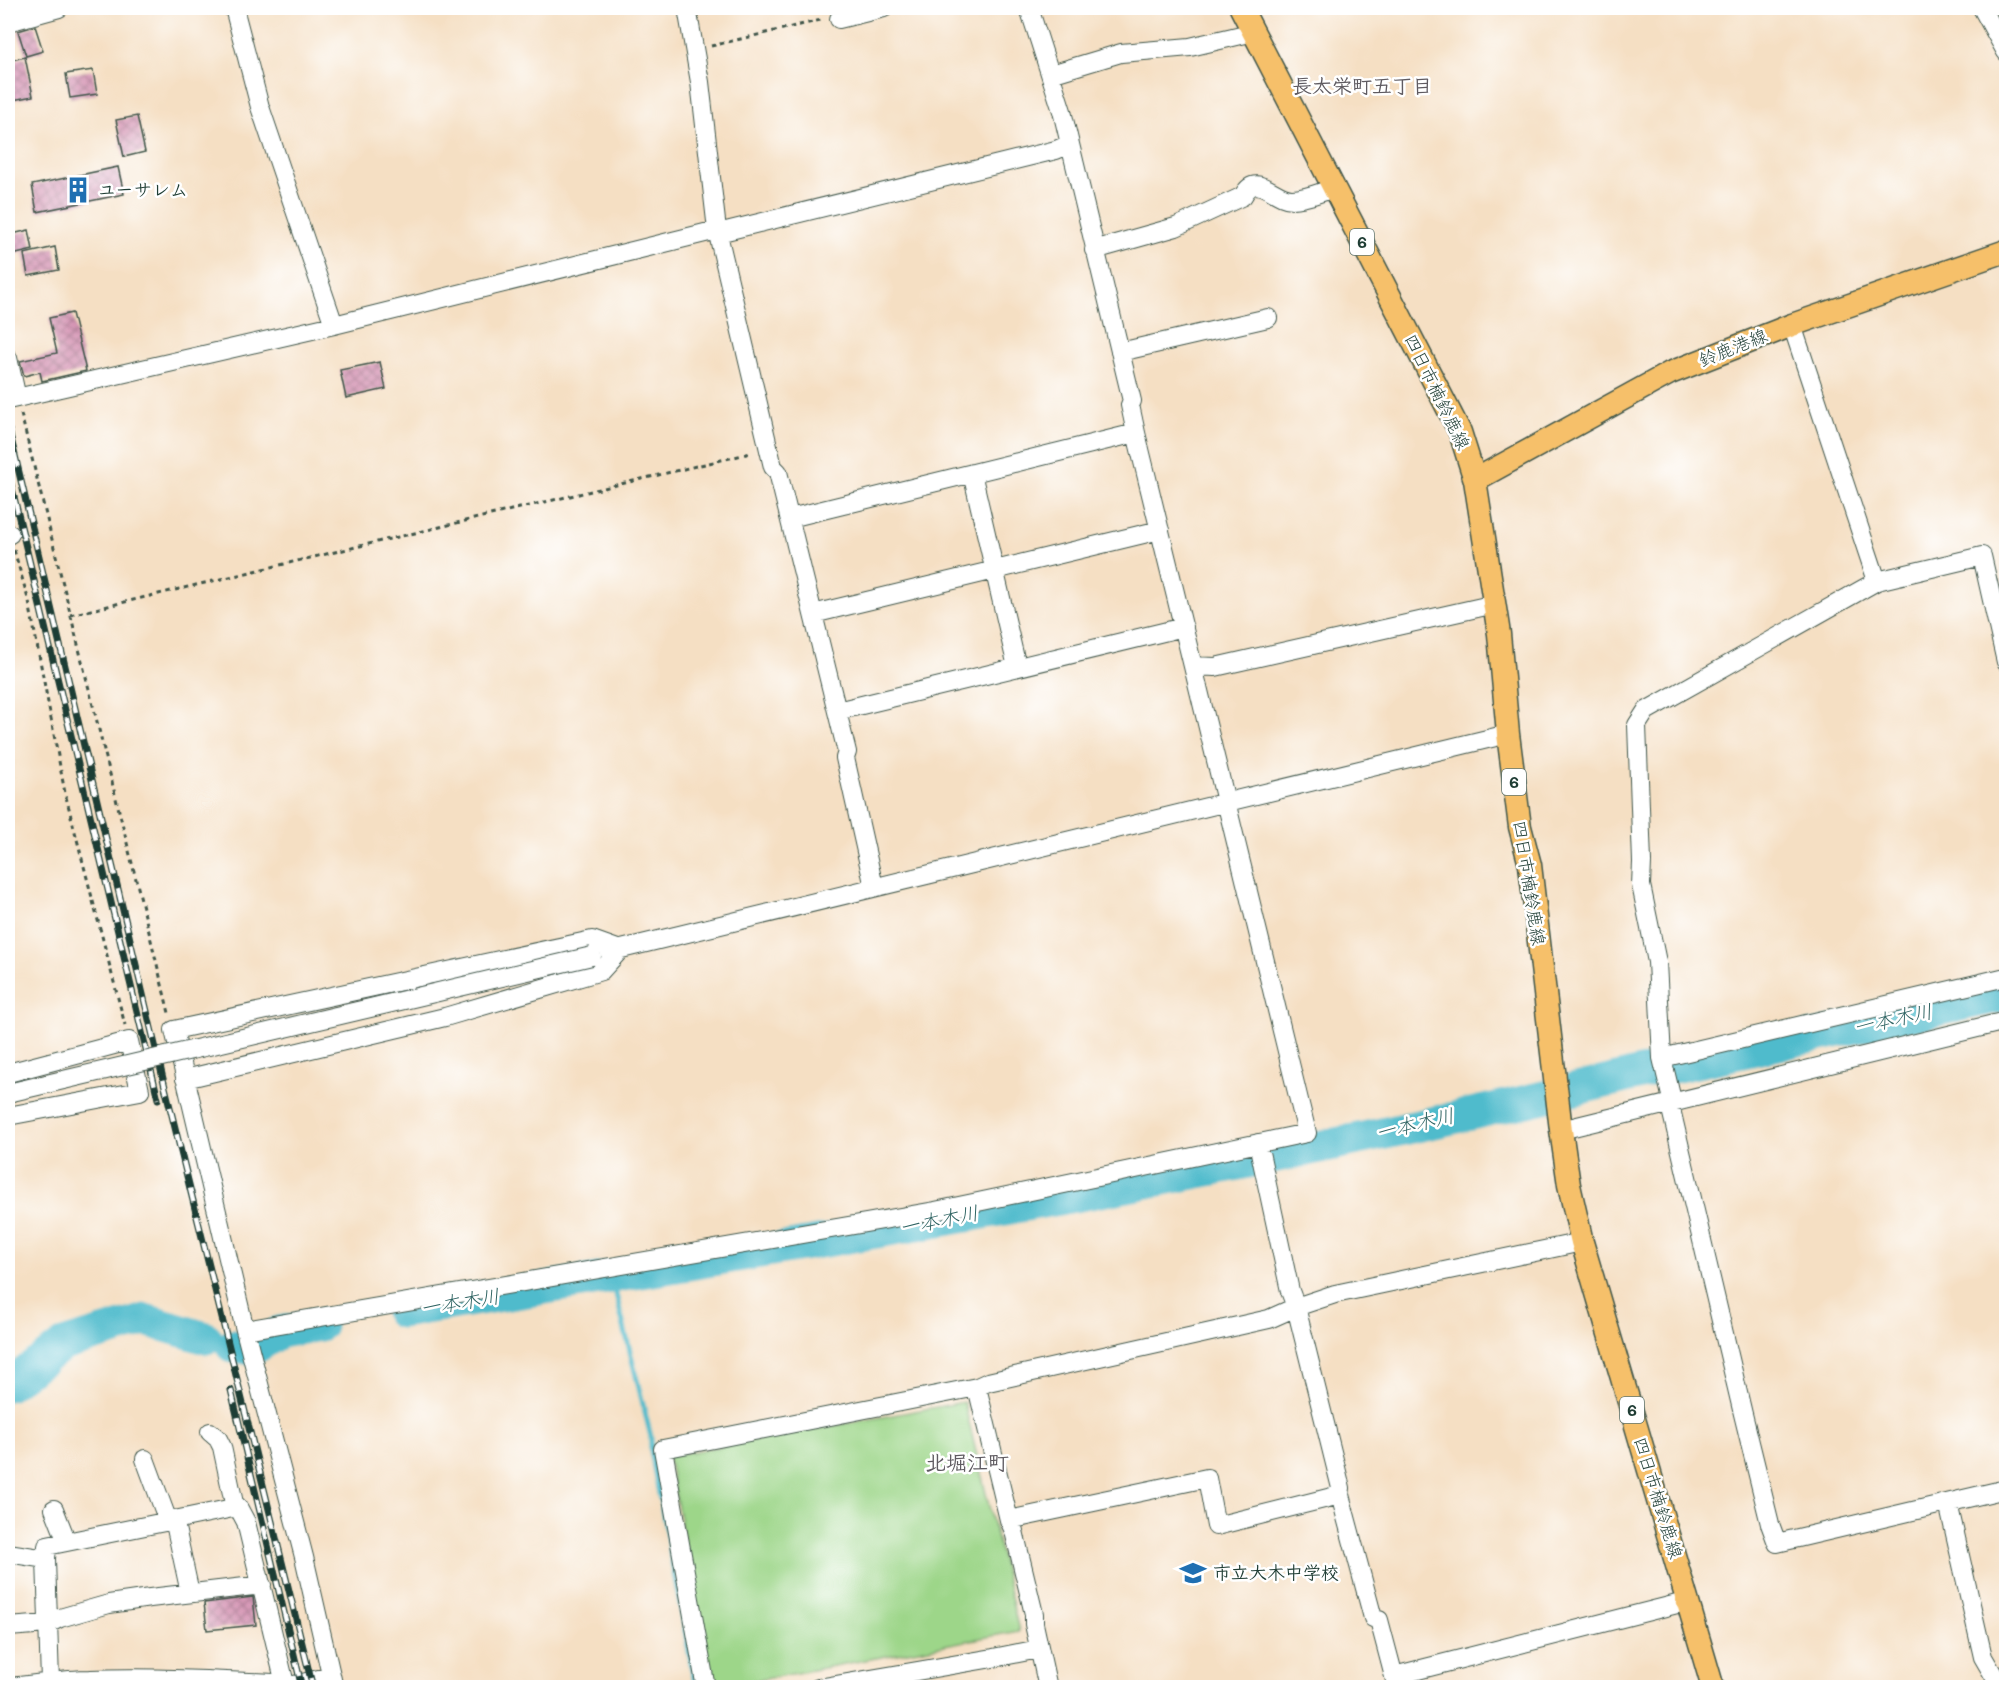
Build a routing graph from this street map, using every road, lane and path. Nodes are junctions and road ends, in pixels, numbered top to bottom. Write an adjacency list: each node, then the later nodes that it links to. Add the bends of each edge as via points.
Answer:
1 (56, 8): 9 (street)
2 (234, 8): 20 (street, via 260,107)
3 (687, 8): 11 (street)
4 (884, 8): 8 (street)
5 (1029, 8): 13 (street)
6 (1241, 8): 10 (main road, 四日市楠鈴鹿線 / 6)
7 (1982, 8): 12 (street)
8 (838, 19): 11 (path)
9 (8, 22)
10 (1254, 32): 13 (street, via 1190,47 1121,53); 15 (main road, 四日市楠鈴鹿線 / 6)
11 (695, 50): 16 (street)
12 (2007, 52)
13 (1051, 74): 14 (street)
14 (1070, 144): 16 (street); 17 (street)
15 (1334, 188): 17 (street, via 1290,199 1254,185 1243,196 1176,227); 28 (main road, 四日市楠鈴鹿線 / 6, via 1460,432)
16 (718, 232): 20 (street); 26 (street)
17 (1094, 250): 22 (street)
18 (2007, 251): 21 (main road, 鈴鹿港線)
19 (1268, 318): 22 (street)
20 (334, 325): 24 (street)
21 (1792, 325): 28 (main road, 鈴鹿港線, via 1670,373); 33 (street)
22 (1120, 352): 25 (street)
23 (8, 358): 24 (street)
24 (12, 399): 36 (path)
25 (1136, 433): 27 (street); 30 (street)
26 (770, 448): 29 (street); 36 (path)
27 (972, 473): 29 (street); 32 (street)
28 (1475, 480): 34 (main road, 四日市楠鈴鹿線 / 6)
29 (789, 518): 35 (street)
30 (1160, 530): 32 (street); 37 (street)
31 (9, 535): 49 (path, via 29,602 65,794)
32 (994, 571): 35 (street); 40 (street)
33 (1877, 581): 38 (street, via 1982,556); 50 (street, via 1646,711 1637,725 1641,885 1657,962)
34 (1495, 604): 39 (street, via 1215,667); 42 (main road, 四日市楠鈴鹿線 / 6)
35 (813, 614): 41 (street)
36 (70, 615): 48 (path)
37 (1184, 627): 39 (street); 40 (street)
38 (2007, 662)
39 (1193, 666): 43 (street)
40 (1017, 667): 41 (street)
41 (837, 711): 44 (street)
42 (1508, 734): 43 (street); 56 (main road, 四日市楠鈴鹿線 / 6, via 1520,828 1530,865)
43 (1227, 802): 44 (street); 57 (street, via 1306,1133)
44 (874, 887): 45 (street)
45 (620, 950): 48 (street, via 592,939); 52 (street, via 601,970 445,1017); 53 (street, bridge)
46 (2007, 977): 50 (street)
47 (2007, 1021): 54 (street)
48 (174, 1030): 52 (street)
49 (129, 1041): 51 (street); 55 (street, via 140,1091)
50 (1662, 1058): 54 (street)
51 (8, 1073)
52 (185, 1079): 60 (street)
53 (8, 1093)
54 (1672, 1104): 56 (street); 66 (street, via 1743,1414 1778,1543)
55 (8, 1116)
56 (1561, 1130): 58 (main road, 四日市楠鈴鹿線 / 6)
57 (1258, 1143): 59 (street); 60 (street, via 935,1211)
58 (1582, 1242): 59 (street, via 1335,1294); 76 (main road, 四日市楠鈴鹿線 / 6)
59 (1296, 1307): 61 (street, via 1269,1319); 65 (street)
60 (245, 1330): 81 (street)
61 (977, 1387): 70 (street); 85 (street, via 663,1449)
62 (210, 1432): 67 (street, via 222,1447)
63 (145, 1459): 69 (street)
64 (2007, 1489): 66 (street)
65 (1340, 1495): 70 (street, via 1216,1526 1207,1478); 82 (street, via 1373,1618 1379,1620)
66 (1948, 1503): 89 (street, via 1983,1657)
67 (235, 1508): 69 (street); 74 (street, via 246,1522)
68 (54, 1509): 71 (street)
69 (171, 1520): 71 (street); 75 (street)
70 (1009, 1521): 79 (street, via 1034,1614)
71 (67, 1542): 73 (street, via 46,1546)
72 (8, 1553): 73 (street)
73 (46, 1559): 77 (street)
74 (262, 1585): 75 (street); 84 (street)
75 (190, 1593): 77 (street, via 109,1605)
76 (1689, 1602): 82 (street); 88 (main road, 四日市楠鈴鹿線 / 6)
77 (48, 1624): 78 (street); 80 (street)
78 (8, 1627)
79 (1039, 1649): 86 (street); 87 (street)
80 (50, 1681): 83 (street); 84 (street, via 190,1678)
81 (332, 1682): 84 (street)
82 (1396, 1682)
83 (18, 1687)
84 (286, 1687)
85 (706, 1688)
86 (818, 1688)
87 (1048, 1688)
88 (1713, 1688)
89 (2001, 1688)

